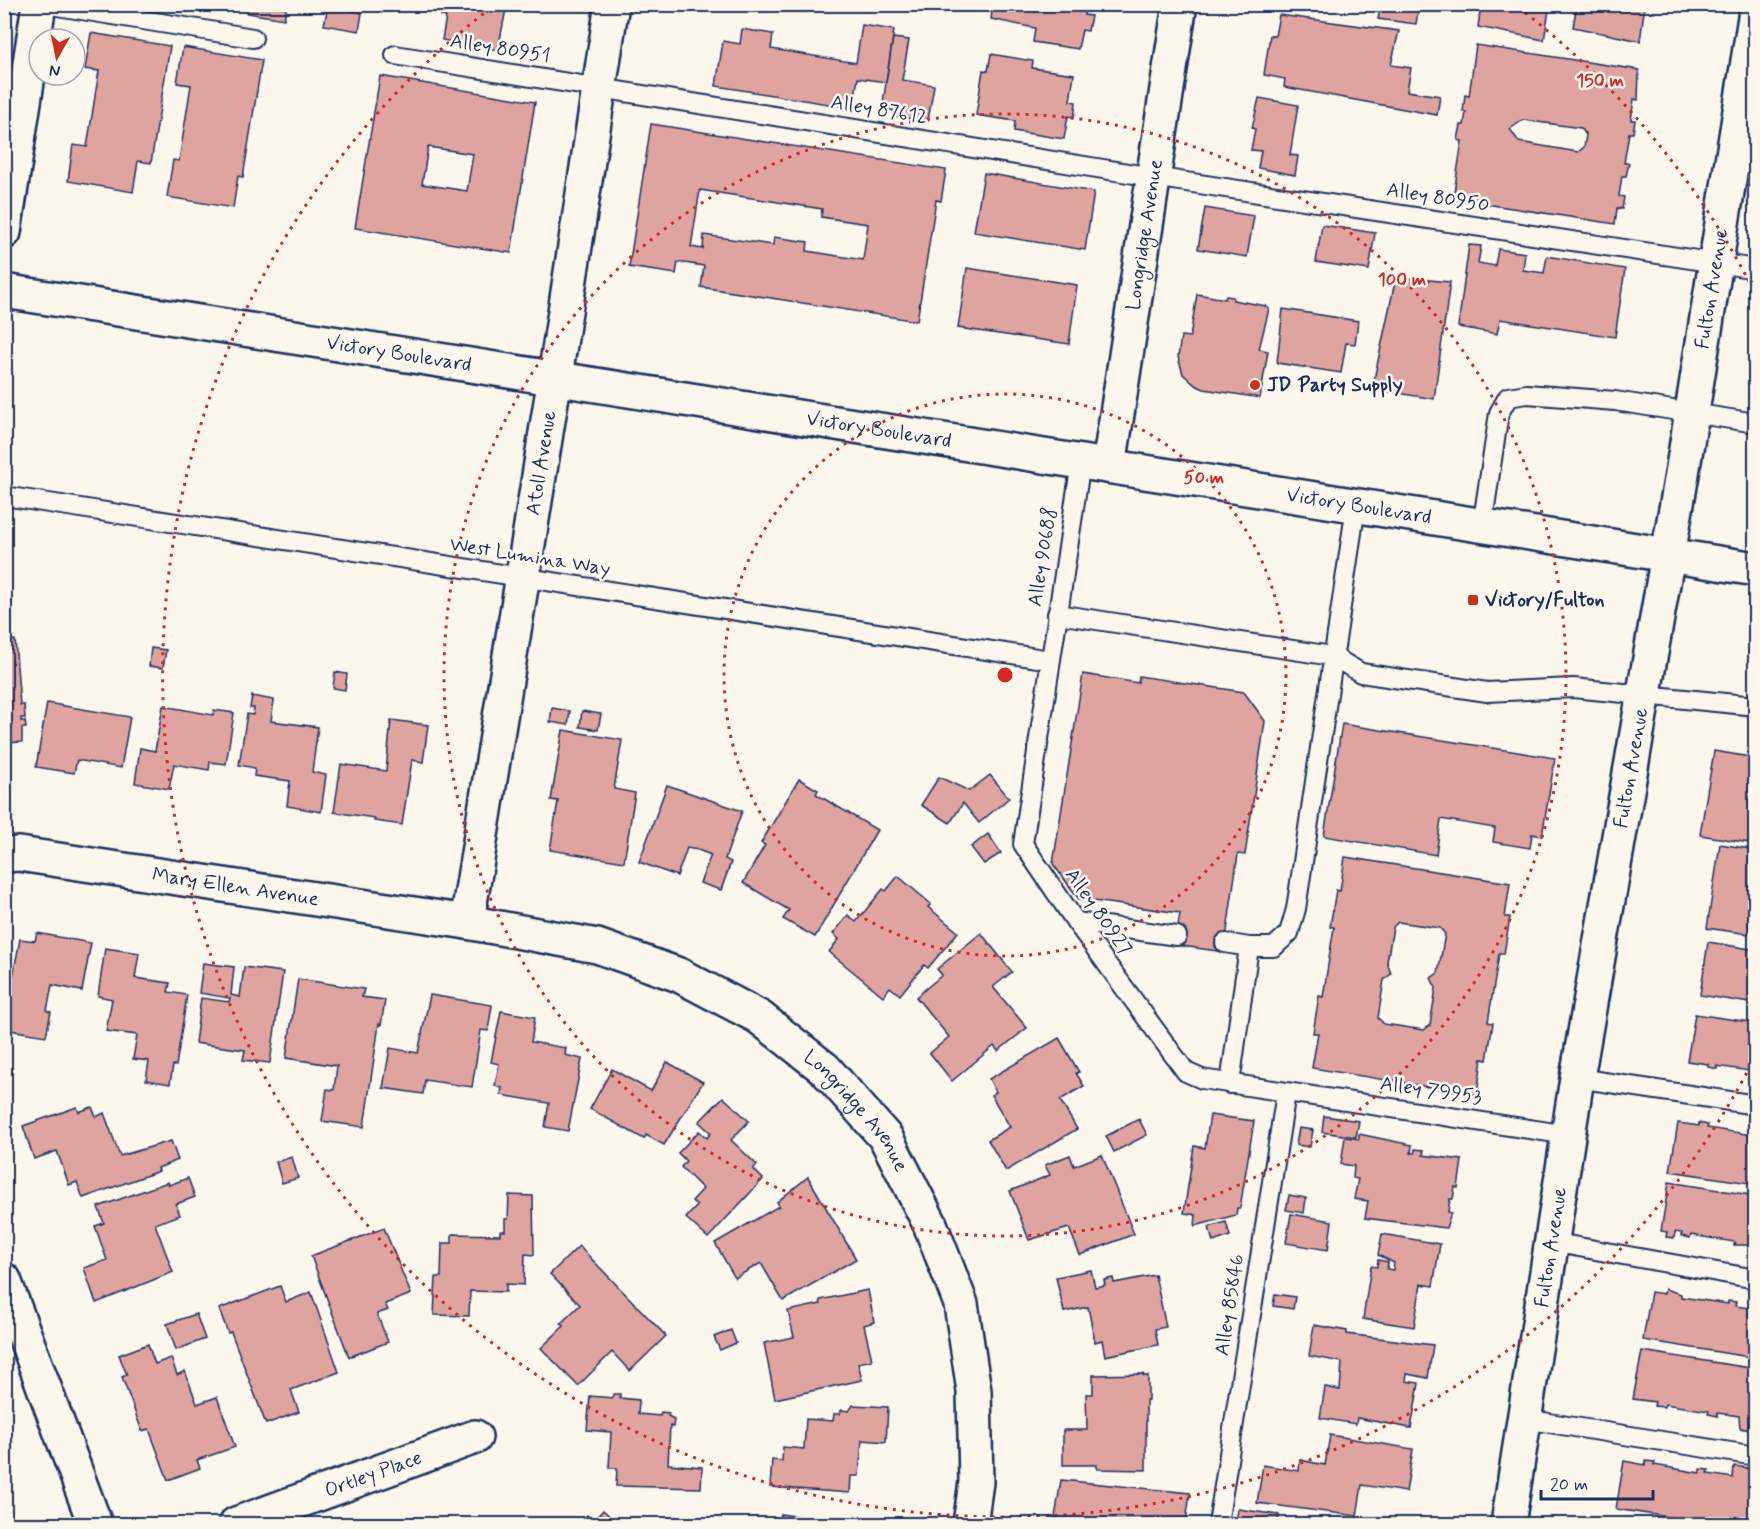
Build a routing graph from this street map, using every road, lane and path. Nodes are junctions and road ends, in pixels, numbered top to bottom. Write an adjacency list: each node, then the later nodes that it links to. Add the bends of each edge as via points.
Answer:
1 (39, 4): 10 (street)
2 (45, 4): 6 (lane)
3 (612, 4): 8 (street, Atoll Avenue)
4 (1180, 4): 9 (street, Longridge Avenue)
5 (1755, 11): 11 (street, Fulton Avenue)
6 (253, 38)
7 (395, 55): 8 (lane, Alley 80951)
8 (598, 87): 9 (lane, Alley 87612); 14 (street, Atoll Avenue)
9 (1153, 177): 11 (lane, Alley 80950); 17 (street, Longridge Avenue)
10 (4, 232)
11 (1716, 263): 12 (lane, Alley 80950); 15 (street, Fulton Avenue)
12 (1755, 269)
13 (4, 291): 14 (street, Victory Boulevard)
14 (555, 377): 17 (street, Victory Boulevard); 23 (street, Atoll Avenue)
15 (1692, 412): 16 (lane); 20 (lane, via 1566,396 1508,397 1499,413); 21 (street, Fulton Avenue)
16 (1755, 423)
17 (1095, 464): 19 (street, Victory Boulevard); 24 (lane, Alley 90688)
18 (4, 496): 23 (lane, West Lumina Way)
19 (1356, 506): 20 (street, Victory Boulevard); 25 (lane)
20 (1482, 526): 21 (street, Victory Boulevard)
21 (1668, 557): 22 (street, Victory Boulevard); 27 (street, Fulton Avenue)
22 (1755, 569)
23 (522, 578): 26 (lane, West Lumina Way); 30 (street, Atoll Avenue)
24 (1057, 614): 25 (lane); 26 (lane, Alley 90688)
25 (1332, 656): 27 (lane, via 1361,673 1487,692 1573,688); 34 (lane, via 1294,917 1289,933 1274,947)
26 (1050, 660): 31 (lane, Alley 80927, via 1023,844)
27 (1643, 693): 28 (lane); 35 (street, Fulton Avenue)
28 (1755, 706)
29 (4, 855): 30 (street, Mary Ellen Avenue, via 19,854)
30 (467, 922): 48 (street, Longridge Avenue, via 597,946 679,975 759,1017 825,1069 886,1138 930,1224 961,1305 974,1391 976,1482)
31 (1076, 922): 32 (lane); 36 (lane, Alley 80927, via 1185,1072)
32 (1176, 936)
33 (1225, 943): 34 (lane)
34 (1249, 947): 36 (lane)
35 (1577, 1078): 38 (lane); 39 (street, Fulton Avenue)
36 (1230, 1084): 37 (lane, Alley 80927)
37 (1286, 1093): 39 (lane, Alley 79953); 49 (lane, Alley 85846)
38 (1755, 1105)
39 (1568, 1135): 40 (street, Fulton Avenue)
40 (1551, 1242): 41 (lane); 43 (street, Fulton Avenue)
41 (1755, 1279)
42 (4, 1281): 46 (street)
43 (1524, 1419): 45 (lane); 50 (street, Fulton Avenue)
44 (475, 1437): 47 (street, Ortley Place)
45 (1755, 1456)
46 (95, 1524)
47 (236, 1524)
48 (970, 1524)
49 (1218, 1524)
50 (1508, 1524)

